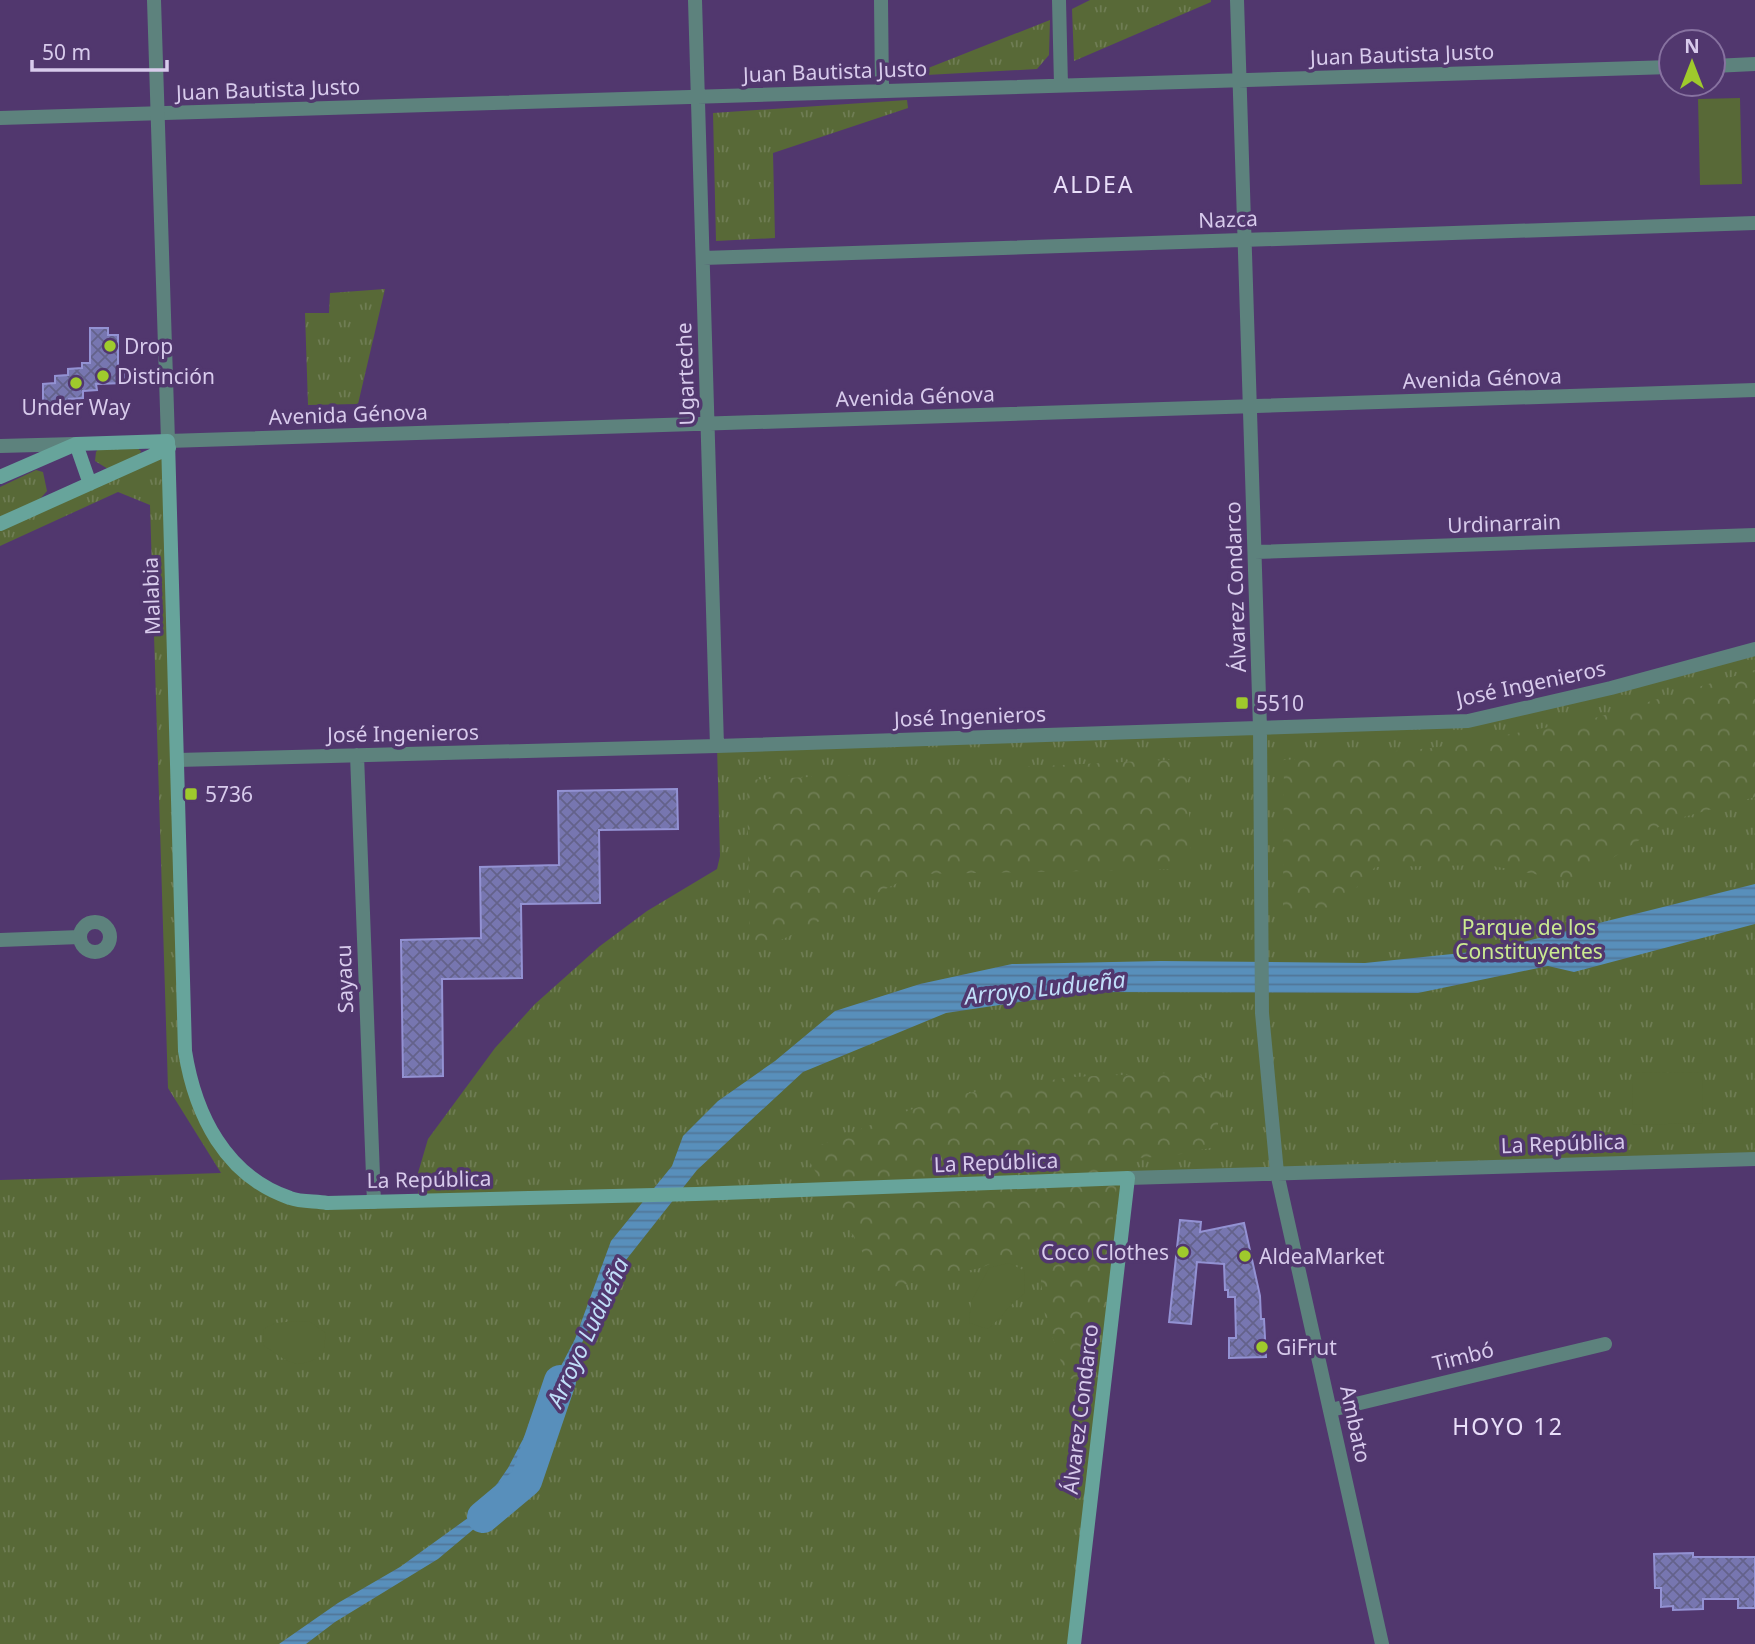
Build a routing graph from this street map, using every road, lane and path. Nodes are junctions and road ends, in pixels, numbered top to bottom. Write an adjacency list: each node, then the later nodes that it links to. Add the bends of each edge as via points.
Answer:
1 (154, 0): 13 (street, Malabia)
2 (695, 0): 12 (street, Ugarteche)
3 (881, 0): 11 (street)
4 (1059, 0): 10 (street)
5 (1237, 0): 9 (street, Álvarez Condarco)
6 (1755, 64): 7 (street)
7 (1727, 65)
8 (1657, 67): 9 (street, Juan Bautista Justo)
9 (1239, 80): 10 (street, Juan Bautista Justo); 16 (street, Álvarez Condarco)
10 (1061, 85): 11 (street, Juan Bautista Justo)
11 (883, 91): 12 (street, Juan Bautista Justo)
12 (698, 96): 13 (street, Juan Bautista Justo); 17 (street, Ugarteche)
13 (158, 113): 14 (street, Juan Bautista Justo); 22 (street, Malabia)
14 (0, 118)
15 (1755, 223): 16 (street, Nazca)
16 (1244, 240): 17 (street, Nazca); 19 (street, Álvarez Condarco)
17 (703, 258): 20 (street, Ugarteche)
18 (1755, 390): 19 (street, Avenida Génova)
19 (1250, 407): 20 (street, Avenida Génova); 28 (street, Álvarez Condarco)
20 (708, 424): 22 (street, Avenida Génova); 31 (street, Ugarteche)
21 (76, 444): 22 (main road, Avenida Génova); 23 (street, Avenida Génova); 24 (main road); 25 (main road)
22 (168, 444): 25 (main road); 33 (main road, Malabia)
23 (0, 446)
24 (0, 477)
25 (90, 484): 26 (main road)
26 (0, 524)
27 (1755, 535): 28 (street, Urdinarrain)
28 (1255, 552): 30 (street, Álvarez Condarco)
29 (1755, 649): 30 (street, José Ingenieros, via 1468,721)
30 (1260, 728): 31 (street, José Ingenieros); 38 (street, Álvarez Condarco, via 1262,1013)
31 (717, 746): 32 (street, José Ingenieros)
32 (356, 755): 33 (street, José Ingenieros); 40 (street, Sayacu)
33 (177, 760): 37 (main road, Malabia, via 189,1077 208,1127)
34 (79, 937): 35 (street)
35 (0, 940)
36 (1755, 1159): 38 (street, La República)
37 (245, 1173): 40 (main road, La República, via 291,1199)
38 (1277, 1173): 39 (street, La República); 42 (street, Ambato)
39 (1128, 1178): 40 (main road, La República); 43 (main road, Álvarez Condarco)
40 (374, 1202)
41 (1605, 1344): 42 (street, Timbó)
42 (1331, 1410): 44 (street, Ambato)
43 (1074, 1644)
44 (1382, 1644)

